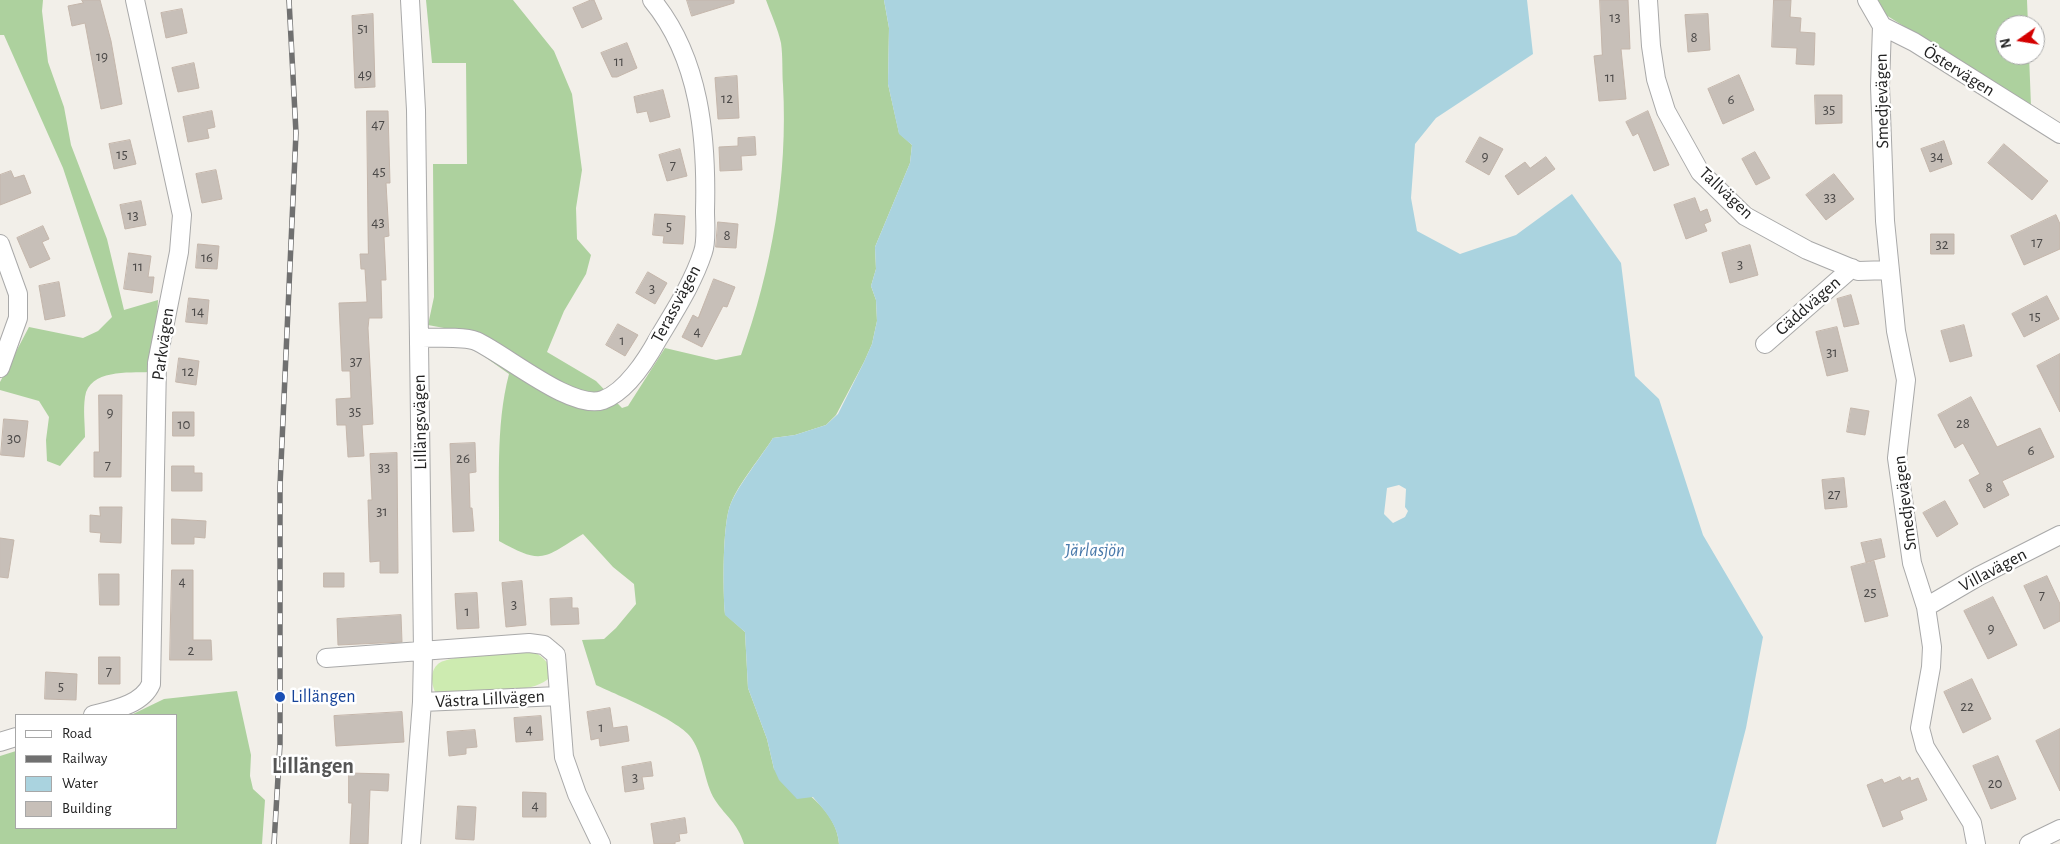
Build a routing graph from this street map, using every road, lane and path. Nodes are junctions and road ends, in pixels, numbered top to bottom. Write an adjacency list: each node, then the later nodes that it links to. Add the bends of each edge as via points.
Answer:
1 (135, 0): 20 (street, Parkvägen, via 182,215 179,252 158,362 151,684 147,693 116,709)
2 (410, 0): 11 (street, Lillängsvägen, via 416,87)
3 (652, 0): 11 (street, Terassvägen, via 684,53 695,85 701,121 704,251 682,298 641,366 617,392 594,401 543,384 514,362 474,340)
4 (1648, 0): 9 (street, Tallvägen, via 1656,79 1666,111 1700,172 1745,216 1807,250)
5 (1868, 0): 6 (street)
6 (1882, 26): 7 (street, Östervägen, via 1914,42); 10 (street, Smedjevägen, via 1880,86)
7 (2060, 134)
8 (0, 244): 13 (street, via 18,294 18,318)
9 (1852, 268): 10 (street, Tallvägen, via 1858,271); 12 (street, Gäddvägen)
10 (1890, 270): 15 (street, Smedjevägen, via 1896,331 1906,380 1897,458 1912,563)
11 (419, 338): 16 (street, Lillängsvägen)
12 (1764, 344)
13 (0, 368)
14 (2060, 534): 15 (street, Villavägen)
15 (1926, 607): 26 (street, Smedjevägen, via 1932,647 1920,728 1925,747 1972,823)
16 (423, 652): 17 (street); 18 (street, via 529,643 544,645 556,654); 19 (street, Lillängsvägen)
17 (326, 658)
18 (558, 693): 19 (street, Västra Lillvägen); 25 (street, via 564,757 577,794)
19 (422, 702): 24 (street, Lillängsvägen)
20 (97, 714)
21 (15, 737): 22 (street)
22 (0, 742)
23 (2060, 828): 27 (street)
24 (411, 844)
25 (601, 844)
26 (1976, 844)
27 (2029, 844)

